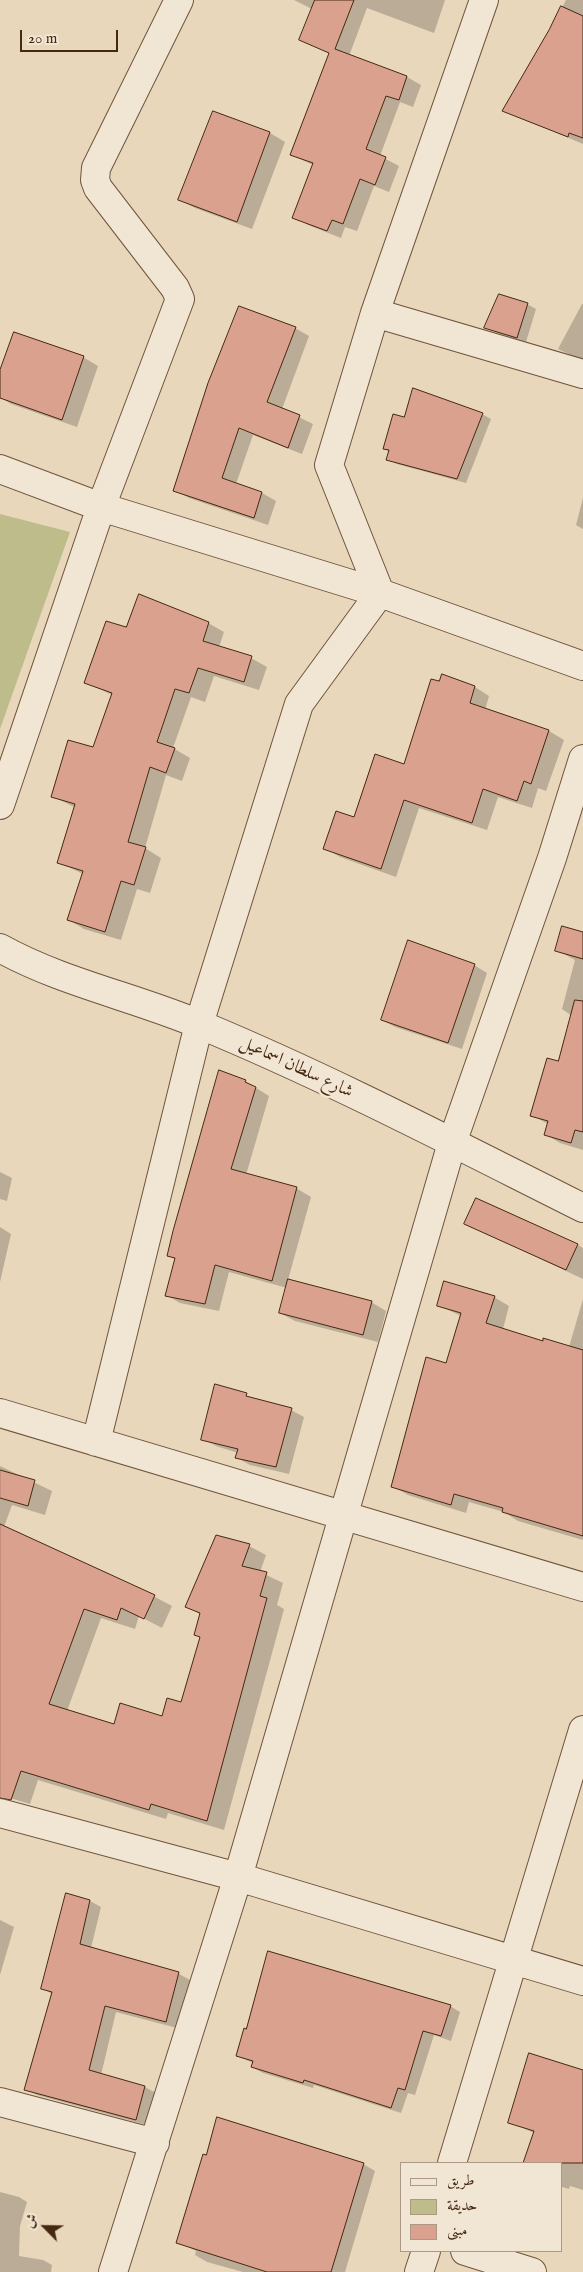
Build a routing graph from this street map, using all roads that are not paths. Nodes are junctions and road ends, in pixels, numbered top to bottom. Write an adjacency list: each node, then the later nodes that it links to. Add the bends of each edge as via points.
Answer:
1 (179, 0): 6 (street, via 96,168 98,188 175,288 180,299)
2 (484, 0): 3 (street)
3 (375, 313): 4 (street); 7 (street, via 329,465)
4 (583, 374)
5 (0, 469): 6 (street)
6 (101, 507): 7 (street); 10 (street)
7 (380, 594): 8 (street); 12 (street, via 299,704)
8 (583, 666)
9 (583, 759): 13 (street, via 552,858)
10 (0, 805)
11 (0, 948): 12 (street, شارع سلطان اسماعيل, via 21,960)
12 (199, 1024): 13 (street, شارع سلطان اسماعيل, via 314,1074); 16 (street)
13 (452, 1143): 14 (street, شارع سلطان اسماعيل); 17 (street)
14 (583, 1208)
15 (0, 1413): 16 (street)
16 (96, 1442): 17 (street)
17 (344, 1516): 18 (street); 21 (street)
18 (583, 1587)
19 (583, 1730): 22 (street)
20 (0, 1813): 21 (street)
21 (238, 1877): 22 (street); 25 (street)
22 (514, 1960): 23 (street); 26 (street)
23 (583, 1981)
24 (0, 2102): 25 (street)
25 (155, 2142): 29 (street)
26 (452, 2162)
27 (426, 2252): 30 (street)
28 (468, 2252): 31 (street)
29 (113, 2272)
30 (419, 2272)
31 (532, 2272)

